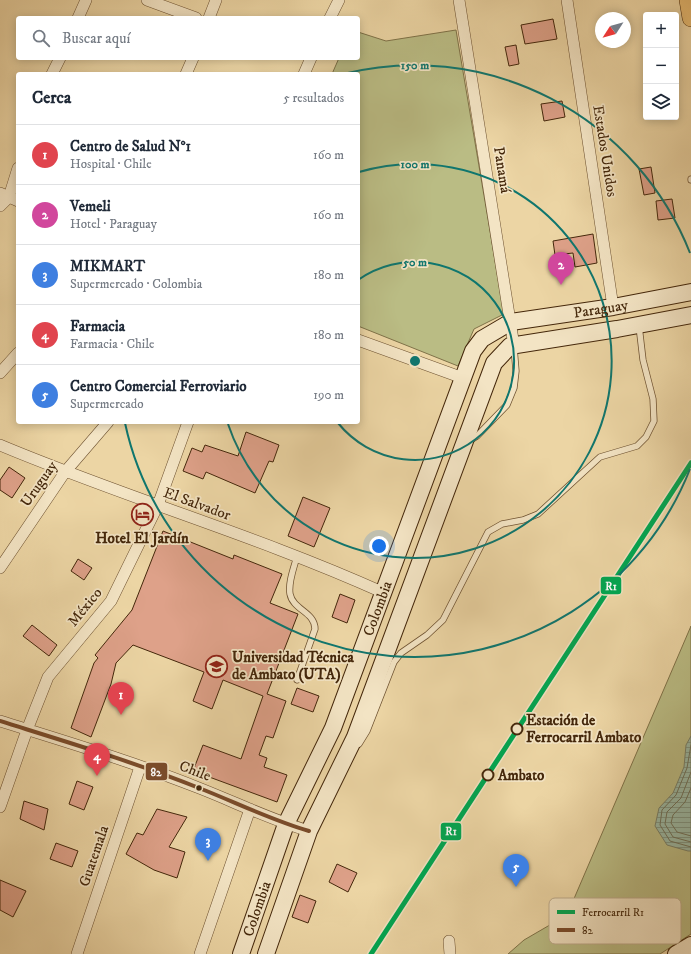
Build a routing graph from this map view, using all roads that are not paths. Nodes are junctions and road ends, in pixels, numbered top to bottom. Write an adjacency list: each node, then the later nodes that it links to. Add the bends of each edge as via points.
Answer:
1 (86, 0): 8 (street)
2 (147, 0): 9 (street)
3 (216, 0): 10 (street)
4 (339, 0): 11 (street)
5 (459, 0): 25 (street, Panamá)
6 (567, 0): 23 (street, Estados Unidos)
7 (688, 0): 12 (main road)
8 (79, 16)
9 (191, 16)
10 (210, 16)
11 (331, 16)
12 (691, 18)
13 (59, 60): 16 (street)
14 (192, 60): 17 (street)
15 (307, 60): 18 (street)
16 (53, 72)
17 (187, 72)
18 (304, 72)
19 (16, 174): 20 (street)
20 (9, 197): 21 (street)
21 (0, 206)
22 (691, 292): 23 (main road, Paraguay)
23 (613, 307): 25 (main road, Paraguay)
24 (691, 315): 26 (main road, Paraguay)
25 (511, 322): 28 (street, Panamá); 31 (main road, Colombia, via 482,339 473,351)
26 (638, 325): 28 (main road, Paraguay); 44 (lane, via 643,360 653,399 654,421 646,437 636,446 600,457 538,514 502,524 488,532 443,620 401,653 394,662 367,731 356,748)
27 (360, 341): 31 (street)
28 (514, 346): 34 (main road, Colombia, via 510,346 494,363); 34 (lane, via 514,388 507,405 476,436)
29 (16, 355): 30 (street)
30 (0, 373)
31 (463, 378): 40 (main road, Colombia)
32 (106, 424): 36 (street, Uruguay)
33 (187, 424): 37 (street, México)
34 (464, 444): 44 (main road, Colombia)
35 (0, 445): 36 (street, El Salvador)
36 (65, 472): 37 (street, El Salvador); 39 (street, Uruguay)
37 (158, 505): 38 (street, El Salvador); 43 (street, México, via 111,601 48,677)
38 (297, 556): 40 (street, El Salvador); 41 (lane, via 290,586 291,596 315,623)
39 (0, 568)
40 (382, 592): 48 (main road, Colombia, via 333,728)
41 (297, 680)
42 (0, 721): 43 (street, Chile)
43 (27, 730): 45 (street, Chile, via 96,750); 46 (street, México)
44 (350, 749): 49 (main road, Colombia)
45 (140, 767): 47 (street, Chile); 52 (street, Guatemala)
46 (0, 807)
47 (250, 809): 48 (street, Chile); 53 (street)
48 (286, 824): 49 (street, Chile); 54 (main road, Colombia)
49 (309, 831): 55 (main road, Colombia)
50 (450, 941): 56 (street)
51 (691, 945): 57 (main road)
52 (77, 954)
53 (200, 954)
54 (241, 954)
55 (266, 954)
56 (450, 954)
57 (676, 954)

